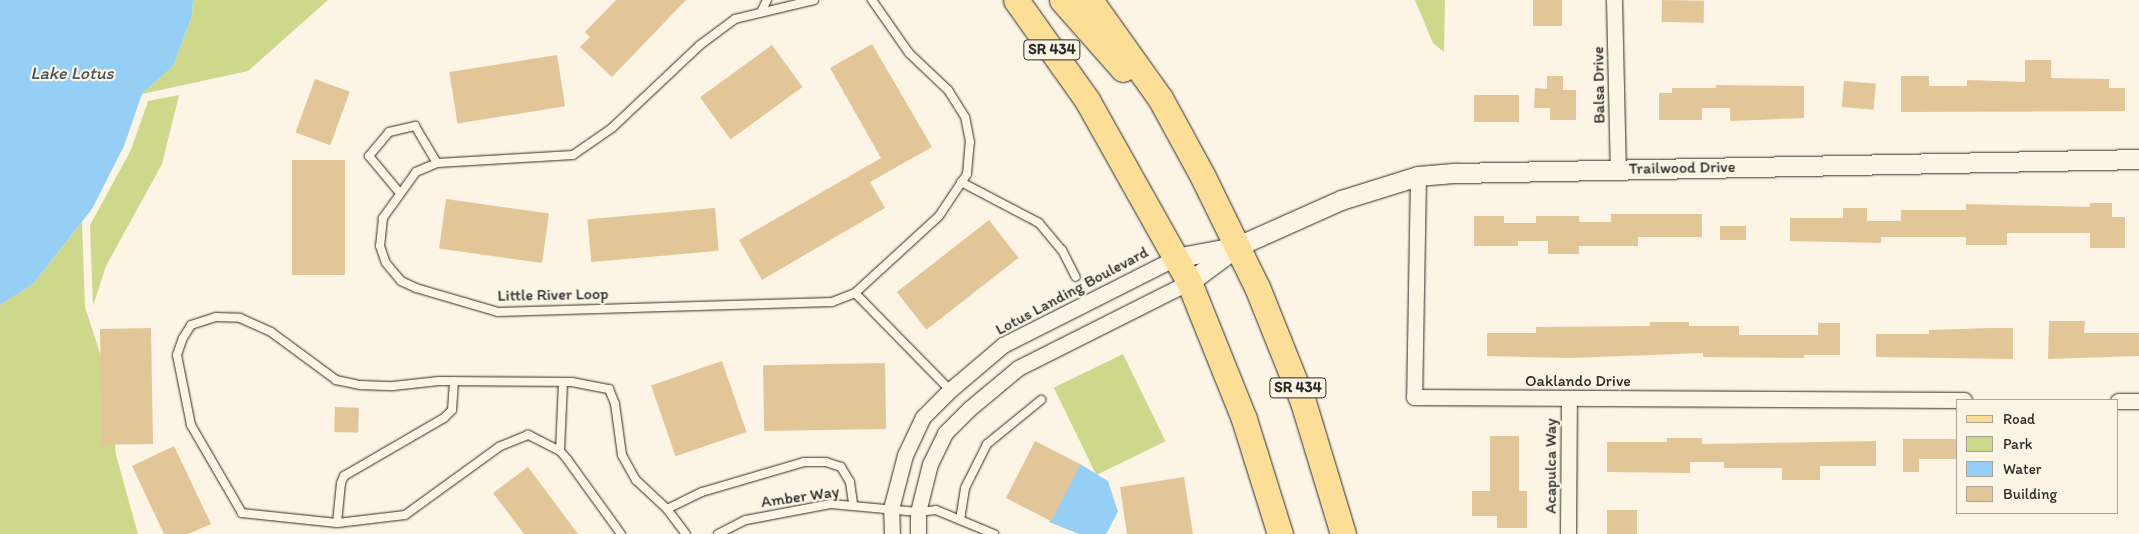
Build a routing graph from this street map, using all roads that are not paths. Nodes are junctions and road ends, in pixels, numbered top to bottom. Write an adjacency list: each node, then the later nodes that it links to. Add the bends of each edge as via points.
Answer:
1 (767, 0): 8 (lane)
2 (814, 0): 8 (lane, Little River Loop)
3 (872, 0): 14 (lane, Little River Loop, via 910,52 948,90 965,117 970,142 967,174)
4 (1016, 0): 17 (main road, SR 434, via 1087,100 1119,152)
5 (1062, 0): 9 (main road, via 1116,64)
6 (1090, 0): 9 (main road, SR 434)
7 (1614, 0): 12 (street, Balsa Drive)
8 (761, 12): 11 (lane, Little River Loop, via 735,19 700,45 612,128 573,155)
9 (1160, 98): 16 (main road, SR 434)
10 (2139, 159): 12 (street, Trailwood Drive)
11 (437, 163): 15 (lane, Little River Loop, via 416,172); 15 (lane, via 415,126 389,132 370,156)
12 (1618, 170): 13 (street, Trailwood Drive)
13 (1418, 176): 16 (street, Trailwood Drive, via 1341,200); 24 (street, Oaklando Drive, via 1414,397)
14 (961, 182): 18 (lane, via 1039,223 1062,250); 20 (lane, Little River Loop, via 939,216)
15 (399, 192): 20 (lane, Little River Loop, via 383,218 380,246 386,263 401,281 416,288 498,312 832,302)
16 (1238, 246): 17 (street, Trailwood Drive); 19 (street, Trailwood Drive); 43 (main road, SR 434, via 1273,322 1300,393)
17 (1175, 258): 19 (main road, SR 434); 23 (street, Lotus Landing Boulevard, via 1003,346)
18 (1076, 277)
19 (1190, 282): 33 (street, via 1018,368 969,409 945,433 930,464); 42 (main road, SR 434, via 1244,419)
20 (856, 293): 23 (lane)
21 (454, 381): 22 (lane); 35 (lane, via 452,410 444,418 344,476 340,483); 35 (lane, via 394,386 344,382 319,371 271,332 240,318 216,317 191,325 177,355 191,425 242,513)
22 (564, 382): 29 (lane); 31 (lane, via 594,384 609,389 615,404 622,455 636,480)
23 (950, 390): 32 (street, Lotus Landing Boulevard, via 923,417 905,455)
24 (1569, 399): 26 (street, Oaklando Drive); 44 (street, Acapulca Way)
25 (1041, 400): 34 (lane, via 987,444 965,488)
26 (1956, 400)
27 (2119, 401): 28 (street)
28 (2139, 401)
29 (560, 451): 35 (lane, via 528,435 498,448 406,514); 36 (lane)
30 (853, 504): 31 (lane, via 850,482 841,467 826,462 804,462 702,492); 32 (lane, Amber Way); 38 (lane, Amber Way, via 831,504 746,520)
31 (667, 509): 37 (lane)
32 (891, 509): 33 (lane, Amber Way); 39 (street, Lotus Landing Boulevard)
33 (918, 512): 34 (lane, Amber Way, via 936,510); 40 (street)
34 (960, 520): 41 (lane, Amber Way)
35 (337, 523)
36 (621, 534)
37 (686, 534)
38 (718, 534)
39 (892, 534)
40 (918, 534)
41 (994, 534)
42 (1280, 534)
43 (1343, 534)
44 (1568, 534)

